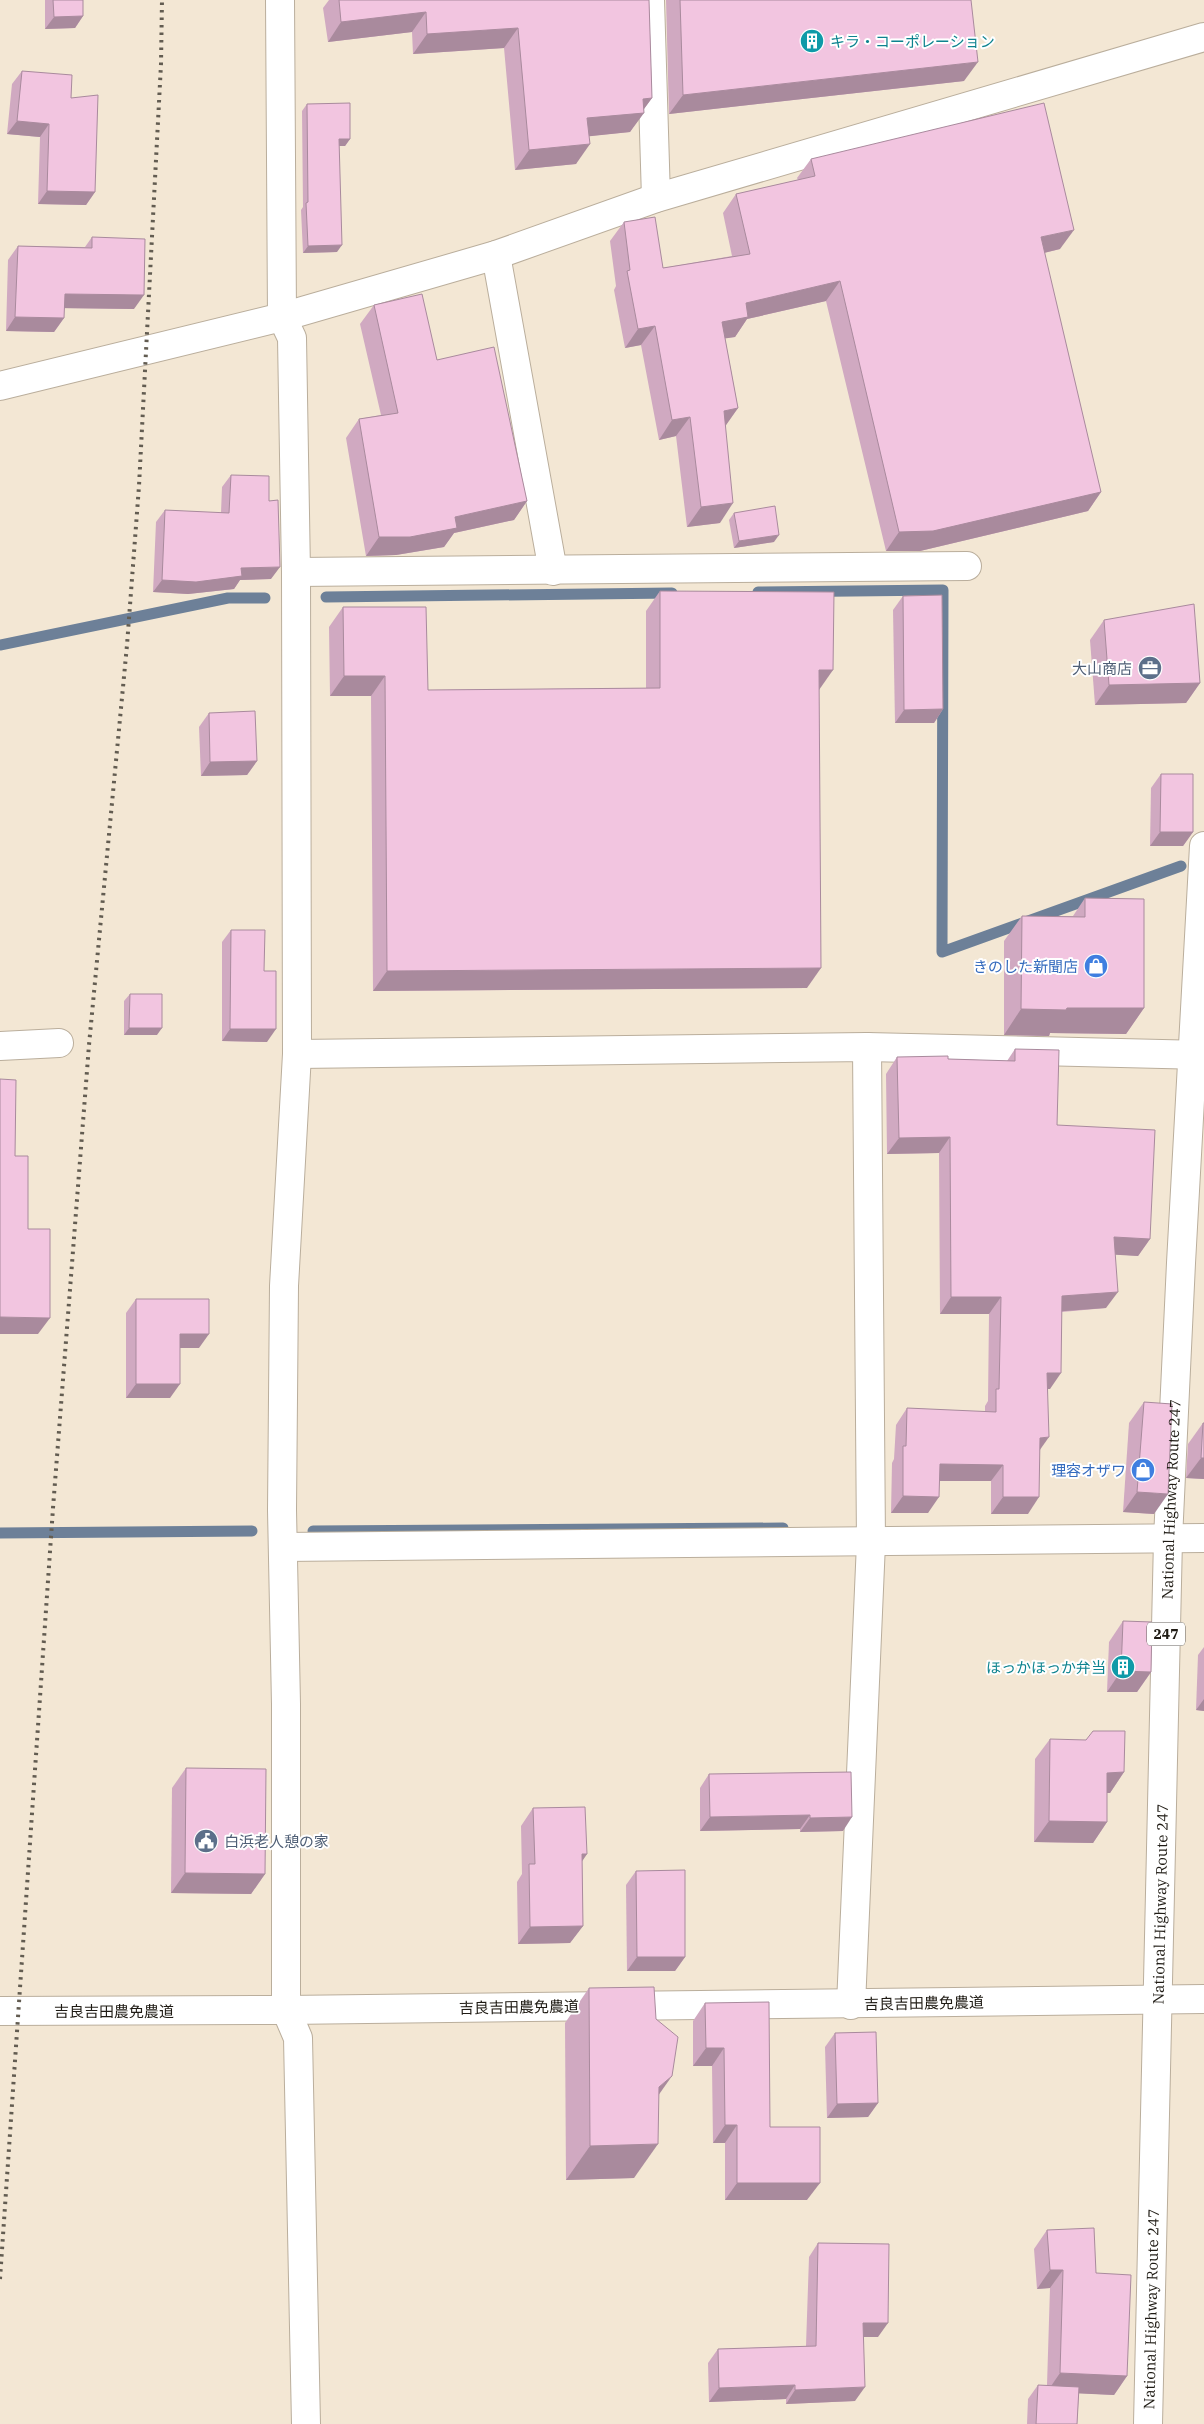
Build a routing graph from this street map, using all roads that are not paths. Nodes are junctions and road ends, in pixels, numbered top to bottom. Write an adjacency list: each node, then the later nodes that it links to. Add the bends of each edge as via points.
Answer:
1 (280, 0): 6 (main road)
2 (650, 0): 4 (main road)
3 (1204, 37): 4 (main road)
4 (656, 198): 5 (main road)
5 (496, 255): 6 (main road); 9 (main road)
6 (282, 317): 7 (main road); 10 (main road, via 292,338)
7 (0, 386)
8 (967, 566): 9 (main road)
9 (553, 571): 10 (main road)
10 (296, 572): 15 (main road)
11 (1204, 846): 16 (main road, National Highway Route 247 / 247)
12 (59, 1043): 13 (main road)
13 (0, 1046)
14 (867, 1047): 15 (main road); 16 (main road); 19 (main road)
15 (297, 1054): 20 (main road, via 284,1286)
16 (1199, 1055): 18 (main road, National Highway Route 247 / 247, via 1181,1253)
17 (1204, 1538): 18 (main road)
18 (1168, 1539): 19 (main road); 21 (main road, National Highway Route 247 / 247)
19 (870, 1543): 20 (main road); 23 (main road)
20 (283, 1547): 24 (main road)
21 (1157, 1999): 22 (main road, 吉良吉田農免農道); 23 (main road, 吉良吉田農免農道); 27 (main road, National Highway Route 247 / 247)
22 (1204, 1999)
23 (851, 2004): 24 (main road, 吉良吉田農免農道)
24 (286, 2010): 25 (main road, 吉良吉田農免農道); 26 (main road, via 298,2038)
25 (10, 2011)
26 (306, 2424)
27 (1148, 2424)

